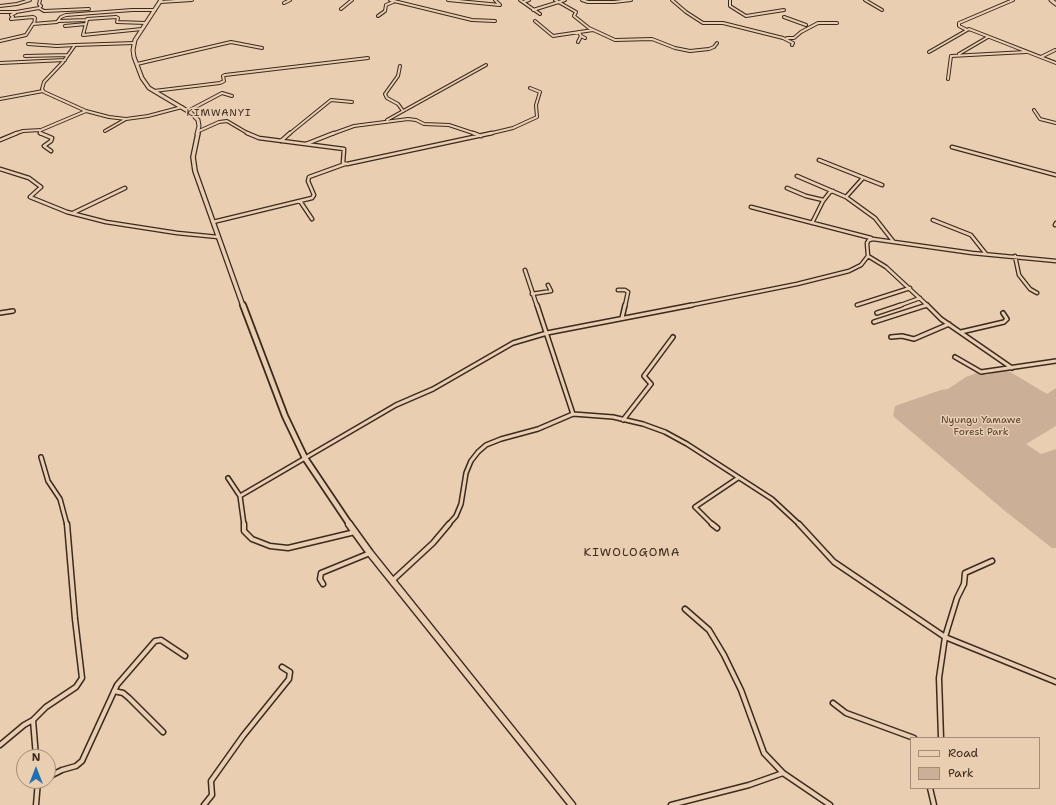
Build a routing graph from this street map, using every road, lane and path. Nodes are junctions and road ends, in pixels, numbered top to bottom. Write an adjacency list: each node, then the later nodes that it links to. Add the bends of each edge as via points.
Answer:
1 (30, 0): 26 (street, via 16,5)
2 (40, 0): 27 (street)
3 (192, 0): 20 (street)
4 (290, 0): 24 (street)
5 (352, 0): 29 (street)
6 (390, 0): 21 (street)
7 (448, 0): 8 (street, via 500,5)
8 (495, 0)
9 (520, 0): 22 (street)
10 (529, 0): 22 (street)
11 (554, 0): 23 (street)
12 (565, 0): 23 (street)
13 (582, 0): 14 (street)
14 (631, 0)
15 (672, 0): 58 (street, via 703,22 723,23)
16 (730, 0): 32 (street, via 730,6 746,16)
17 (865, 0): 33 (street)
18 (1013, 0): 53 (street, via 959,23 959,26)
19 (1051, 0): 25 (street)
20 (161, 1): 30 (street)
21 (393, 2): 38 (street, via 386,5 385,11); 43 (street, via 472,20)
22 (523, 2): 31 (street)
23 (558, 2): 31 (street); 52 (street, via 576,12 575,17)
24 (284, 3)
25 (1056, 4)
26 (0, 6)
27 (39, 8): 28 (street, via 44,11); 35 (street)
28 (89, 9)
29 (341, 9)
30 (155, 10): 36 (street); 45 (street)
31 (533, 10): 37 (street)
32 (784, 10)
33 (882, 10)
34 (0, 12): 35 (street)
35 (16, 12): 47 (street, via 11,15 11,19 33,17)
36 (96, 13): 40 (street); 42 (street, via 66,15)
37 (540, 14)
38 (378, 16)
39 (784, 17): 49 (street)
40 (91, 18): 41 (street); 45 (street, via 116,17 117,22)
41 (87, 20): 42 (street); 48 (street)
42 (58, 21): 47 (street)
43 (495, 21)
44 (535, 21): 54 (street, via 553,36)
45 (146, 23): 51 (street)
46 (837, 23): 58 (street, via 818,24 794,38)
47 (34, 24): 59 (street, via 26,35)
48 (86, 24): 50 (street); 51 (street, via 83,35)
49 (806, 25)
50 (66, 26)
51 (142, 29): 61 (street)
52 (593, 30): 54 (street); 62 (street, via 615,40 652,39 675,48 690,50 710,49)
53 (967, 30): 56 (street); 68 (street)
54 (579, 32): 55 (street)
55 (581, 36): 57 (street); 60 (street)
56 (988, 37): 69 (street); 70 (street)
57 (585, 38)
58 (783, 38): 65 (street, via 793,43)
59 (0, 42)
60 (578, 42)
61 (134, 43): 64 (street); 78 (street, via 133,53)
62 (717, 43)
63 (28, 44): 64 (street)
64 (75, 45): 71 (street)
65 (792, 45)
66 (262, 48): 78 (street, via 231,42)
67 (1055, 50): 73 (street)
68 (929, 52)
69 (1028, 52): 73 (street); 81 (street, via 951,56)
70 (959, 54)
71 (68, 55): 72 (street); 75 (street)
72 (25, 56)
73 (1041, 57): 77 (street)
74 (368, 58): 84 (street, via 272,71 257,70 225,75 224,82 220,83)
75 (65, 60): 76 (street); 83 (street, via 44,82)
76 (0, 63)
77 (1056, 63)
78 (137, 64): 84 (street, via 146,84)
79 (486, 65): 92 (street)
80 (400, 66): 92 (street, via 398,76 385,94)
81 (948, 79)
82 (530, 88): 99 (street, via 540,92 536,118 513,128)
83 (43, 91): 86 (street); 89 (street)
84 (154, 91): 88 (street)
85 (232, 96): 91 (street, via 222,93)
86 (0, 99)
87 (352, 102): 101 (street, via 331,100)
88 (182, 107): 91 (street); 93 (street)
89 (86, 110): 93 (street); 96 (street)
90 (1034, 110): 95 (street, via 1041,120)
91 (188, 111): 98 (street, via 198,120)
92 (403, 111): 94 (street)
93 (126, 119): 97 (street)
94 (386, 121): 99 (street, via 410,119 424,124 444,124); 102 (street, via 354,126)
95 (1056, 123)
96 (39, 130): 100 (street, via 23,131); 104 (street, via 40,134 52,138 44,146)
97 (105, 131)
98 (198, 132): 101 (street, via 225,121 252,136); 122 (street, via 193,157 194,166)
99 (481, 136): 106 (street)
100 (0, 140)
101 (282, 141): 102 (street)
102 (306, 144): 106 (street, via 344,149)
103 (952, 147): 108 (street)
104 (51, 151)
105 (819, 160): 110 (street)
106 (345, 164): 117 (street, via 309,177 308,181 314,195)
107 (0, 168): 119 (street, via 29,178 41,186 30,197)
108 (1056, 175)
109 (797, 176): 114 (street)
110 (863, 178): 111 (street); 115 (street)
111 (882, 184)
112 (125, 188): 119 (street)
113 (786, 188): 116 (street)
114 (833, 191): 115 (street); 116 (street)
115 (846, 197): 126 (street, via 875,218)
116 (823, 200): 123 (street)
117 (300, 201): 120 (street); 122 (street)
118 (751, 207): 123 (street)
119 (73, 213): 124 (street, via 106,222)
120 (312, 219)
121 (933, 220): 127 (street, via 971,235)
122 (212, 222): 124 (street)
123 (812, 223): 125 (street)
124 (218, 237): 157 (street, via 260,353)
125 (873, 239): 126 (street); 128 (street, via 867,243)
126 (893, 241): 127 (street)
127 (986, 254): 129 (street)
128 (868, 256): 133 (street, via 886,267); 144 (street, via 856,269 827,278)
129 (1015, 256): 130 (street); 135 (street, via 1018,275)
130 (1056, 261)
131 (525, 270): 136 (street)
132 (548, 285): 136 (street, via 551,291)
133 (910, 288): 137 (street); 138 (street)
134 (618, 290): 144 (street, via 628,292)
135 (1037, 293)
136 (532, 294): 148 (street)
137 (920, 298): 139 (street); 142 (street)
138 (857, 305)
139 (927, 305): 145 (street); 146 (street)
140 (13, 310): 141 (street)
141 (0, 313)
142 (877, 313)
143 (1003, 313): 147 (street, via 1007,319 1004,322)
144 (622, 318): 148 (street)
145 (874, 322)
146 (949, 324): 147 (street); 150 (street, via 914,339)
147 (961, 332): 153 (street)
148 (547, 333): 154 (street); 157 (street, via 513,343 433,389 396,405)
149 (673, 337): 155 (street, via 644,376 651,384)
150 (891, 337)
151 (955, 357): 153 (street, via 984,372)
152 (1056, 361): 153 (street)
153 (1012, 368)
154 (572, 414): 155 (street); 165 (street, via 538,429 486,445 478,452 466,473 461,504 456,516 433,543)
155 (623, 420): 159 (street, via 665,432)
156 (41, 458): 174 (street, via 48,481 62,505 67,524 82,678 76,687 46,707)
157 (305, 458): 160 (street); 162 (street)
158 (228, 478): 160 (street)
159 (738, 478): 161 (street, via 696,505 698,512); 168 (street, via 772,499 791,515 840,568)
160 (240, 496): 162 (street, via 244,531 252,539 270,546 299,547)
161 (717, 528)
162 (356, 532): 163 (street)
163 (370, 553): 165 (street); 166 (street, via 321,573)
164 (992, 561): 168 (street, via 965,572 964,584)
165 (393, 580): 186 (street)
166 (323, 584)
167 (685, 609): 181 (street, via 709,630 717,642 741,690 764,753)
168 (945, 637): 171 (street); 177 (street, via 939,678)
169 (186, 656): 172 (street, via 158,639)
170 (282, 667): 185 (street, via 290,672 289,679 211,781 212,795)
171 (1056, 682)
172 (114, 691): 175 (street, via 129,698); 180 (street, via 82,761 76,766)
173 (834, 703): 176 (street, via 846,713)
174 (33, 720): 178 (street); 179 (street)
175 (163, 732)
176 (911, 737)
177 (941, 737)
178 (0, 745)
179 (35, 749)
180 (56, 773)
181 (783, 773): 187 (street, via 749,785); 188 (street)
182 (38, 789): 184 (street)
183 (930, 789): 189 (street)
184 (36, 805)
185 (204, 805)
186 (572, 805)
187 (672, 805)
188 (830, 805)
189 (934, 805)

